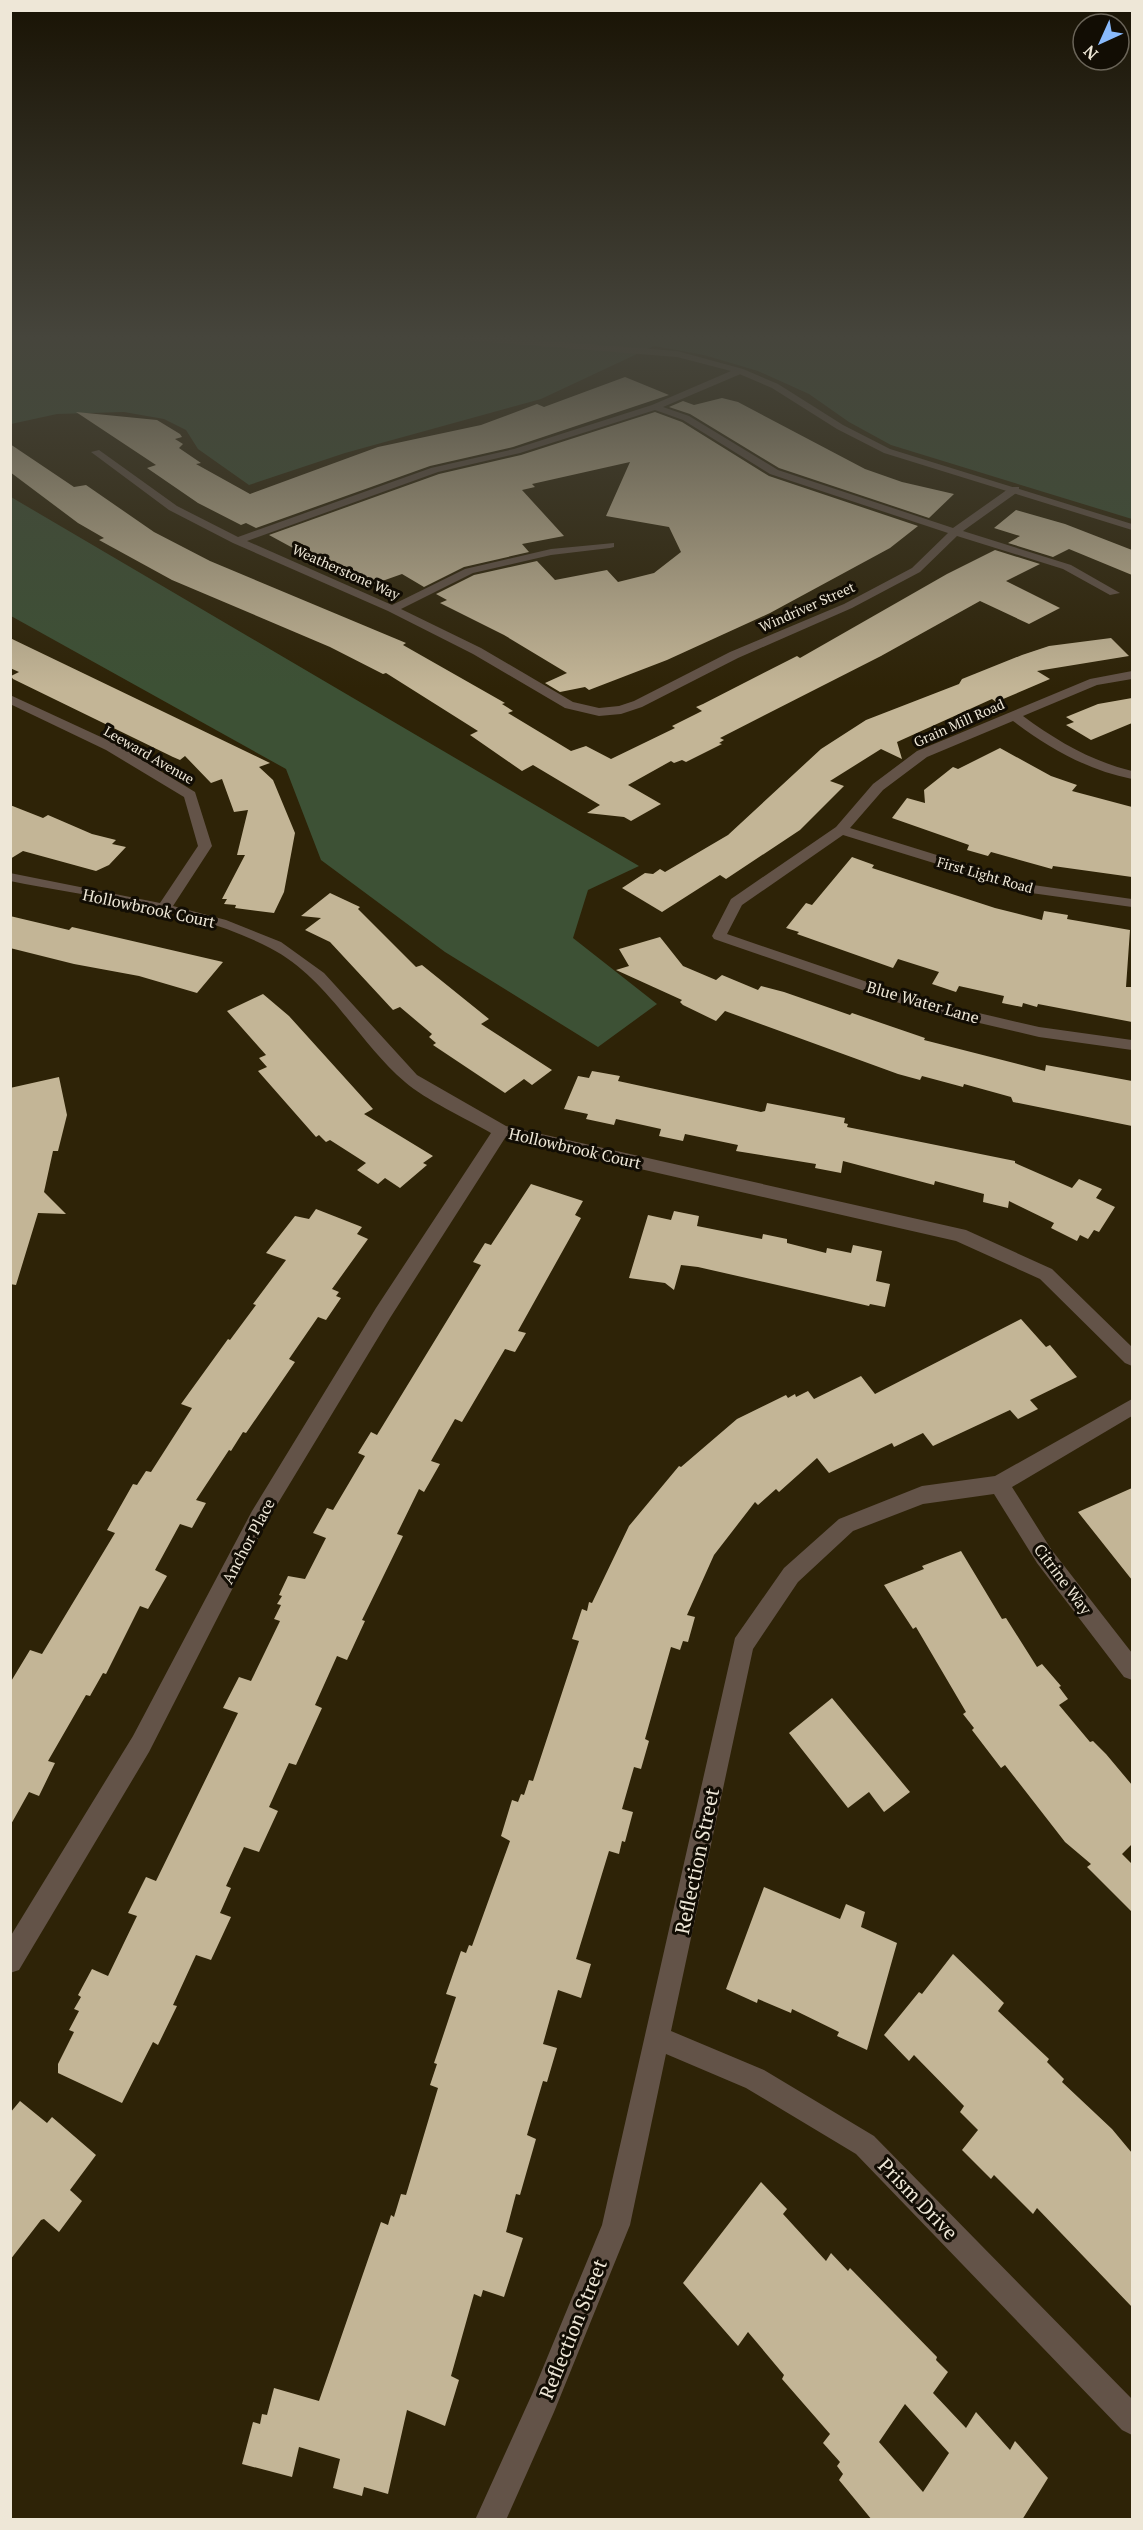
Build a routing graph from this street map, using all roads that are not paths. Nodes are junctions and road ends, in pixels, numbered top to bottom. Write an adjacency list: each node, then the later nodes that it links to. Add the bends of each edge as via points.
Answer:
1 (96, 452): 8 (street, Weatherstone Way, via 174,508)
2 (512, 452): 8 (street, via 435,470)
3 (742, 452): 7 (street, via 774,472)
4 (890, 452): 5 (street)
5 (1016, 489): 6 (street); 7 (street, Windriver Street)
6 (1132, 527)
7 (956, 531): 10 (street, via 1066,567); 14 (street, Windriver Street, via 916,570 848,606 734,655 638,704 621,710)
8 (237, 541): 11 (street, Weatherstone Way)
9 (610, 545): 11 (street, via 551,552 469,571)
10 (1114, 592)
11 (392, 609): 14 (street, Weatherstone Way, via 477,651 569,705)
12 (1132, 675): 15 (street, Grain Mill Road, via 1094,682)
13 (10, 699): 20 (street, Leeward Avenue, via 111,747 190,795 205,846)
14 (589, 712)
15 (1013, 715): 16 (street, via 1053,745 1104,769); 17 (street, Grain Mill Road, via 922,754 878,787)
16 (1132, 775)
17 (842, 830): 19 (street, First Light Road, via 1031,889); 21 (street, Grain Mill Road, via 736,902)
18 (10, 877): 20 (street, Hollowbrook Court)
19 (1132, 903)
20 (164, 908): 23 (street, Hollowbrook Court, via 221,923 276,945 319,976 411,1079)
21 (719, 936): 22 (street, Blue Water Lane, via 911,1002 1039,1032)
22 (1132, 1045)
23 (501, 1131): 24 (street, Hollowbrook Court, via 960,1235 1046,1274); 28 (street, Anchor Place, via 383,1313 259,1517 141,1744)
24 (1132, 1358)
25 (1132, 1407): 26 (street, Reflection Street)
26 (999, 1484): 27 (street, Citrine Way, via 1044,1556); 29 (street, Reflection Street, via 921,1495 846,1525 791,1575 743,1645)
27 (1132, 1670)
28 (10, 1961)
29 (658, 2038): 30 (street, Prism Drive, via 755,2079 865,2145); 31 (street, Reflection Street, via 616,2225 544,2402)
30 (1132, 2420)
31 (490, 2520)

